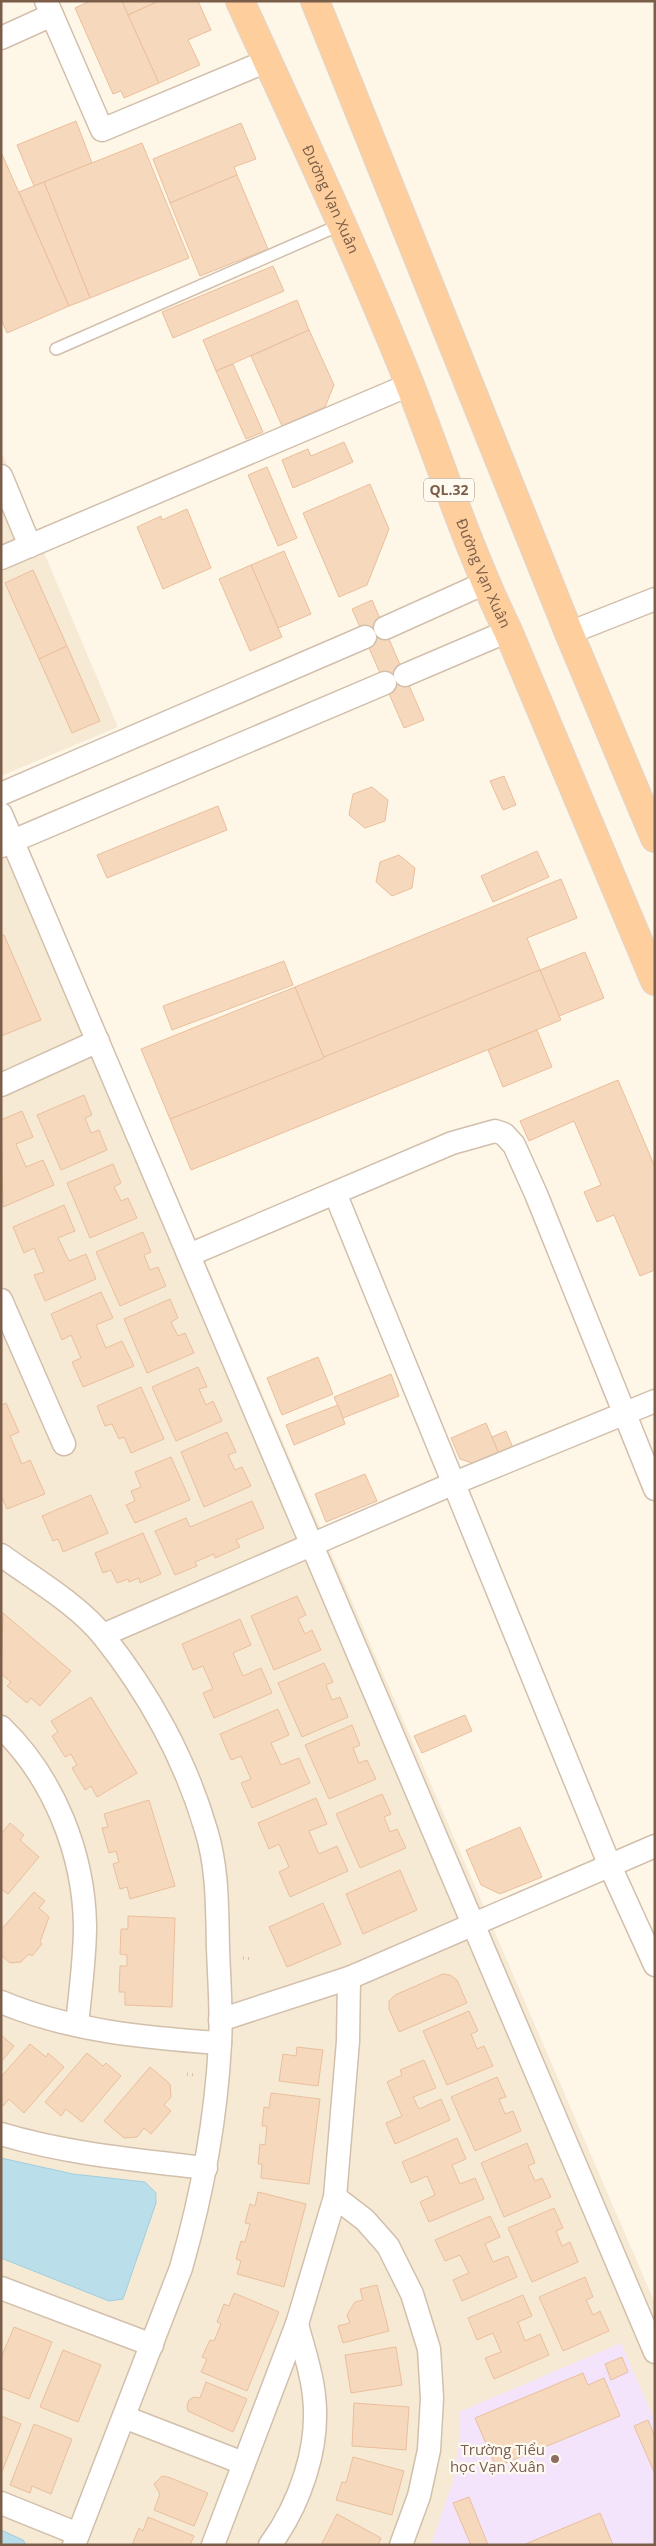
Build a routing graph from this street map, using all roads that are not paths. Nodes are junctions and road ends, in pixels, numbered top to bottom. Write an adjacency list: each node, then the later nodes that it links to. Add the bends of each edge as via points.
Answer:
1 (240, 1): 5 (highway, Đường Vạn Xuân / QL.32)
2 (315, 1): 15 (highway)
3 (49, 8): 4 (street); 5 (street, via 102,130)
4 (1, 38)
5 (267, 61): 6 (highway, Đường Vạn Xuân / QL.32)
6 (342, 224): 7 (lane); 8 (highway, Đường Vạn Xuân / QL.32)
7 (56, 349)
8 (409, 384): 10 (street); 12 (highway, Đường Vạn Xuân / QL.32)
9 (1, 476): 10 (street)
10 (30, 546): 11 (street)
11 (1, 558)
12 (484, 583): 14 (highway, Đường Vạn Xuân / QL.32); 16 (street)
13 (655, 599): 15 (street)
14 (508, 631): 19 (street); 20 (highway, Đường Vạn Xuân / QL.32)
15 (569, 633): 18 (highway)
16 (1, 794)
17 (1, 814): 19 (street)
18 (655, 838)
19 (7, 843): 21 (street)
20 (655, 981)
21 (98, 1041): 22 (street); 24 (street)
22 (1, 1085)
23 (334, 1193): 24 (street); 27 (street, via 452,1143 495,1130 504,1134 514,1145 536,1194); 29 (street)
24 (189, 1255): 31 (street)
25 (1, 1300): 28 (street)
26 (655, 1401): 27 (street)
27 (625, 1414): 29 (street); 30 (street)
28 (64, 1444)
29 (452, 1484): 31 (street); 36 (street)
30 (655, 1489)
31 (312, 1544): 33 (street); 37 (street)
32 (1, 1555): 33 (street, via 70,1605)
33 (103, 1635): 41 (street, via 166,1732 189,1780 207,1831 216,1885)
34 (1, 1727): 42 (street, via 42,1778 68,1832 81,1876 85,1927)
35 (655, 1846): 36 (street)
36 (610, 1866): 37 (street); 38 (street)
37 (473, 1924): 39 (street); 50 (street)
38 (655, 1965)
39 (349, 1978): 41 (street); 46 (street, via 348,2041)
40 (1, 2002): 42 (street)
41 (220, 2020): 43 (street)
42 (77, 2026): 43 (street, via 154,2038)
43 (220, 2043): 45 (street)
44 (1, 2134): 45 (street, via 38,2145)
45 (206, 2168): 49 (street, via 181,2268)
46 (335, 2197): 48 (street); 57 (street, via 365,2220 388,2246 412,2294 429,2349 432,2398 429,2450 419,2496)
47 (1, 2288): 49 (street)
48 (297, 2324): 52 (street); 56 (street, via 314,2396 311,2448 300,2490 282,2529)
49 (152, 2345): 51 (street)
50 (654, 2346)
51 (124, 2417): 52 (street); 54 (street)
52 (244, 2462): 55 (street)
53 (1, 2503): 54 (street)
54 (76, 2539)
55 (213, 2545)
56 (270, 2545)
57 (401, 2545)

